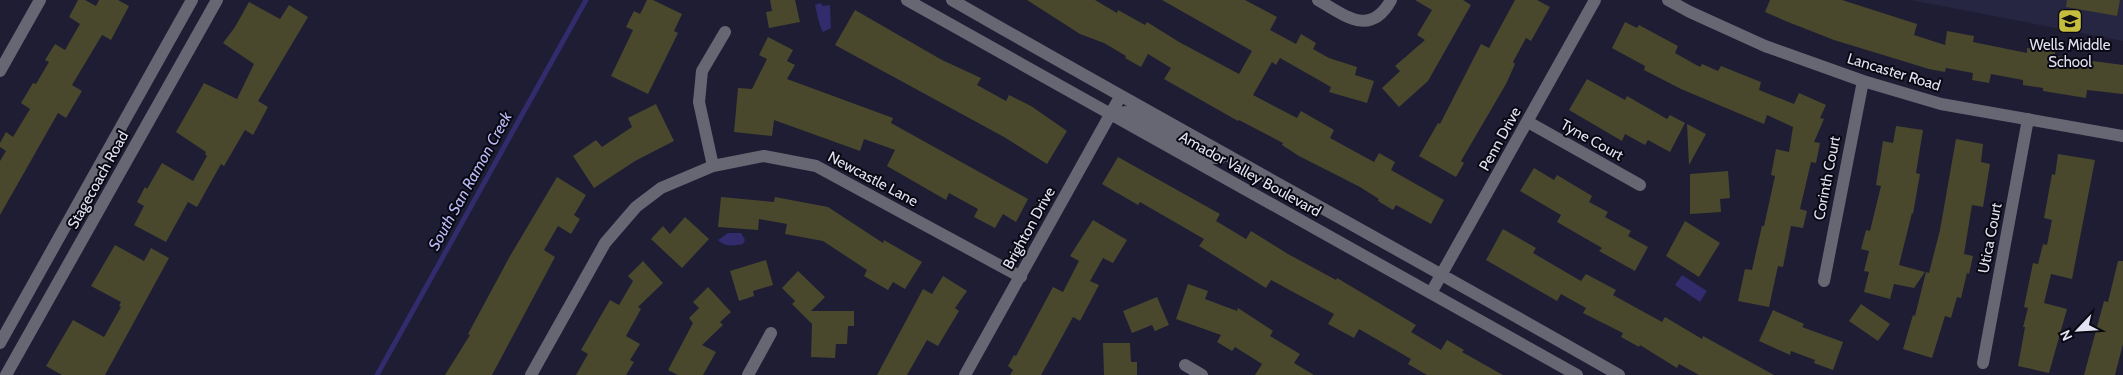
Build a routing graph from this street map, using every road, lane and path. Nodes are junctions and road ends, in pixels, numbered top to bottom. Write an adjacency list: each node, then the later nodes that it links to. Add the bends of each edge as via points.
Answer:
1 (40, 0): 13 (street)
2 (192, 0): 10 (street, Stagecoach Road)
3 (216, 0): 11 (street, Stagecoach Road)
4 (908, 0): 16 (street, Amador Valley Boulevard)
5 (952, 0): 15 (street, Amador Valley Boulevard)
6 (1318, 0): 7 (street, via 1355,21 1370,20 1385,10)
7 (1391, 0)
8 (1595, 0): 18 (street, Penn Drive)
9 (1668, 0): 14 (street, Lancaster Road, via 1765,46)
10 (183, 16): 11 (street); 23 (street, Stagecoach Road)
11 (201, 26): 24 (street, Stagecoach Road)
12 (725, 32): 21 (street, via 702,71 699,102)
13 (0, 71)
14 (1863, 81): 17 (street, Lancaster Road, via 1941,104); 27 (street, Corinth Court)
15 (1120, 97): 16 (street, Brighton Drive); 20 (street, Amador Valley Boulevard)
16 (1110, 115): 20 (street, via 1126,112 1138,116 1212,158 1220,158); 26 (street, Brighton Drive); 28 (street, Amador Valley Boulevard)
17 (2028, 119): 19 (street, Lancaster Road); 31 (street, Utica Court)
18 (1528, 122): 22 (street, Tyne Court); 25 (street, Penn Drive)
19 (2123, 136)
20 (1224, 154): 25 (street, Amador Valley Boulevard)
21 (713, 166): 26 (street, Newcastle Lane, via 764,156 816,166); 34 (street, Newcastle Lane, via 661,188 636,207 605,243)
22 (1640, 185)
23 (60, 235): 24 (street); 30 (street, Stagecoach Road)
24 (80, 245): 33 (street, Stagecoach Road)
25 (1442, 274): 28 (street, Penn Drive); 39 (street, Amador Valley Boulevard)
26 (1021, 277): 36 (street, Brighton Drive)
27 (1824, 281)
28 (1431, 293): 38 (street, Amador Valley Boulevard)
29 (771, 334): 35 (street)
30 (0, 343)
31 (1983, 364)
32 (1185, 365): 37 (street)
33 (6, 375)
34 (531, 375)
35 (748, 375)
36 (966, 375)
37 (1202, 375)
38 (1576, 375)
39 (1619, 375)

